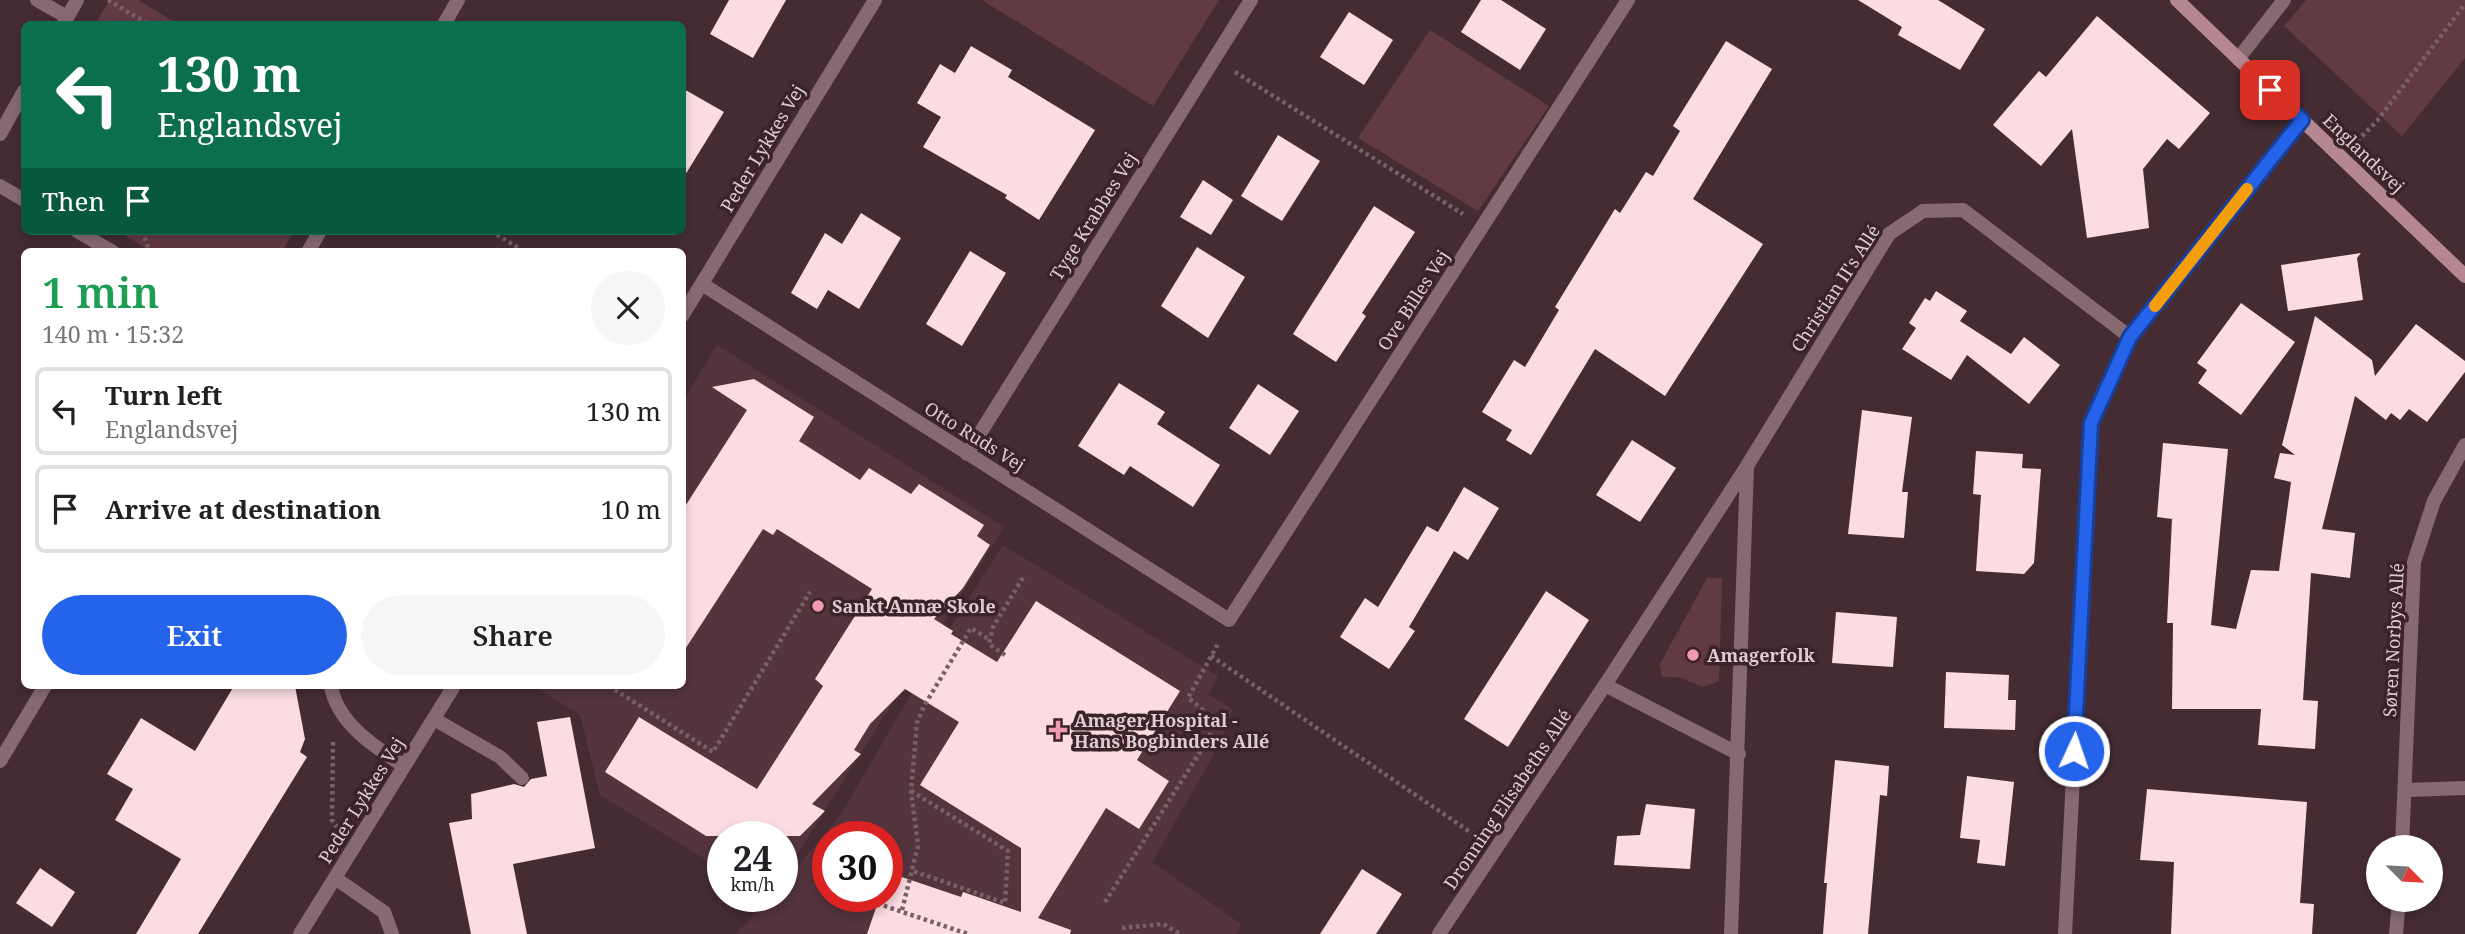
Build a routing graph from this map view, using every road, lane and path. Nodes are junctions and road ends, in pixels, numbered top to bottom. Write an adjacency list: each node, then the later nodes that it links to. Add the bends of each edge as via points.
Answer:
1 (37, 0): 11 (street)
2 (77, 0): 11 (street)
3 (108, 0): 12 (path)
4 (458, 0): 13 (street)
5 (875, 0): 28 (street, Peder Lykkes Vej)
6 (1251, 0): 14 (street, Tyge Krabbes Vej)
7 (1628, 0): 22 (street, Ove Billes Vej)
8 (2178, 0): 15 (street, Englandsvej)
9 (2284, 0): 15 (street)
10 (2465, 4): 19 (path, via 2377,121)
11 (65, 21)
12 (143, 21)
13 (445, 21)
14 (1214, 58): 22 (path); 32 (street, Tyge Krabbes Vej)
15 (2238, 59): 17 (street, Englandsvej)
16 (21, 96): 18 (street)
17 (2302, 120): 19 (street, Englandsvej); 30 (street)
18 (0, 134)
19 (2341, 158): 27 (street, Englandsvej)
20 (0, 186): 21 (street)
21 (21, 198)
22 (1483, 226): 36 (street, Ove Billes Vej)
23 (84, 235): 25 (street)
24 (497, 235): 26 (path)
25 (106, 248)
26 (519, 248)
27 (2465, 275)
28 (702, 284): 29 (street, Peder Lykkes Vej); 32 (street, Otto Ruds Vej)
29 (686, 310)
30 (2130, 337): 33 (street, Christian II's Allé, via 1963,210 1923,211 1889,234); 69 (street, via 2091,423)
31 (2465, 445): 51 (street, Søren Norbys Allé, via 2434,501 2414,562)
32 (967, 454): 36 (street, Otto Ruds Vej)
33 (1747, 466): 40 (street, Christian II's Allé); 46 (street, Christian II's Allé)
34 (1024, 576): 37 (path)
35 (810, 593): 43 (path, via 713,752)
36 (1229, 620): 39 (path)
37 (990, 640): 38 (path, via 989,644); 52 (path, via 971,628 924,706 915,737)
38 (1005, 655)
39 (1211, 656): 55 (path); 58 (path, via 1188,698 1203,709 1210,736)
40 (1605, 685): 46 (street); 55 (street, Dronning Elisabeths Allé)
41 (44, 689): 47 (street)
42 (452, 689): 45 (street, Peder Lykkes Vej)
43 (614, 689)
44 (332, 693): 48 (street, via 359,734); 54 (path, via 332,820)
45 (434, 719): 48 (street, Peder Lykkes Vej); 49 (street, via 500,757)
46 (1739, 754): 68 (street, Christian II's Allé)
47 (0, 761)
48 (404, 766): 54 (street, Peder Lykkes Vej)
49 (522, 778)
50 (2465, 788): 51 (street)
51 (2406, 790): 53 (street, Søren Norbys Allé)
52 (911, 791): 56 (path, via 918,846); 56 (path, via 1008,851 1005,903)
53 (2403, 835)
54 (352, 850): 57 (street, Peder Lykkes Vej)
55 (1496, 850): 67 (street, Dronning Elisabeths Allé)
56 (913, 871): 59 (path)
57 (335, 878): 63 (street, Peder Lykkes Vej); 64 (street, via 384,912)
58 (1105, 902)
59 (903, 906)
60 (903, 910): 65 (path)
61 (2398, 912): 70 (street)
62 (1122, 928): 66 (path, via 1163,924)
63 (300, 934)
64 (392, 934)
65 (968, 934)
66 (1180, 934)
67 (1440, 934)
68 (1731, 934)
69 (2065, 934)
70 (2396, 934)

